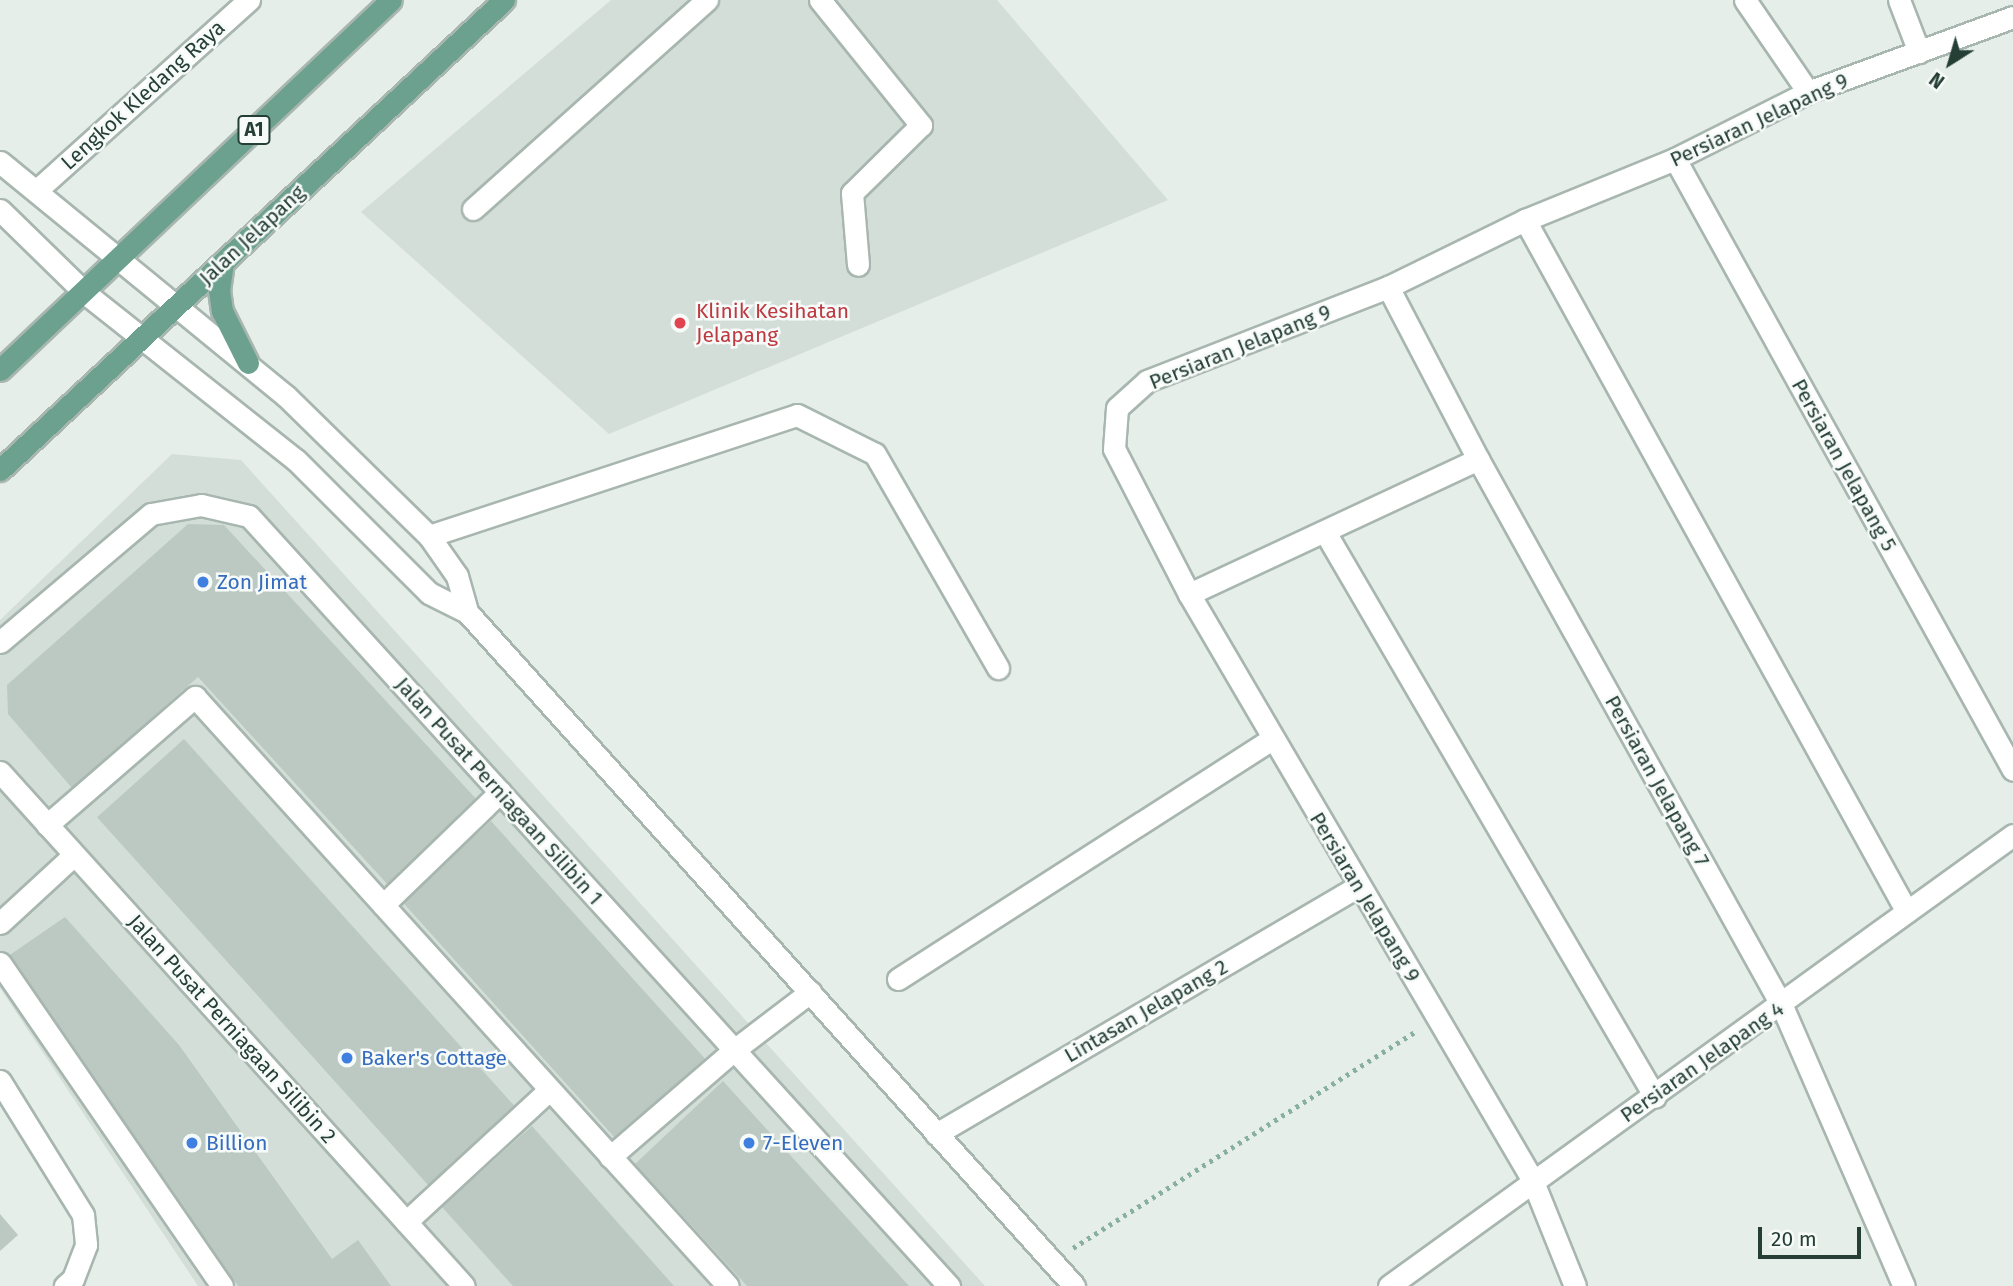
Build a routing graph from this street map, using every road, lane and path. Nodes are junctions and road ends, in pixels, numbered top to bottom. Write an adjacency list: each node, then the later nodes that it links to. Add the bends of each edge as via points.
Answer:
1 (249, 0): 13 (street, Lengkok Kledang Raya)
2 (391, 0): 17 (main road, A1)
3 (504, 0): 18 (main road, Jalan Jelapang)
4 (707, 0): 14 (street)
5 (820, 0): 19 (street, via 921,125 852,193)
6 (1745, 0): 10 (street)
7 (1899, 0): 9 (street)
8 (2013, 17): 9 (street, Persiaran Jelapang 9)
9 (1919, 52): 10 (street, Persiaran Jelapang 9)
10 (1808, 92): 11 (street, Persiaran Jelapang 9)
11 (1675, 159): 16 (street, Persiaran Jelapang 9); 35 (street, Persiaran Jelapang 5)
12 (0, 162): 13 (street)
13 (37, 190): 17 (street)
14 (473, 209)
15 (0, 210): 21 (street)
16 (1525, 220): 20 (street, Persiaran Jelapang 9); 43 (street)
17 (118, 260): 21 (main road, A1); 22 (street)
18 (223, 262): 22 (main road, Jalan Jelapang); 24 (main road, via 222,311)
19 (858, 265)
20 (1388, 287): 26 (street, Persiaran Jelapang 7); 30 (street, Persiaran Jelapang 9, via 1147,381 1118,408 1114,449)
21 (85, 293): 23 (street); 25 (main road, A1)
22 (176, 307): 23 (main road, Jalan Jelapang); 24 (street)
23 (141, 341): 27 (main road, Jalan Jelapang); 31 (street, via 296,460 429,593)
24 (248, 363): 29 (street)
25 (0, 370)
26 (1478, 459): 28 (street); 48 (street, Persiaran Jelapang 7)
27 (0, 470)
28 (1325, 532): 30 (street); 53 (street)
29 (429, 536): 31 (street, via 457,576); 33 (street, via 797,415 875,454)
30 (1189, 594): 34 (street, Persiaran Jelapang 9)
31 (467, 612): 47 (street)
32 (0, 642): 37 (street, Jalan Pusat Perniagaan Silibin 1, via 151,514 201,505 248,516)
33 (998, 668)
34 (1272, 739): 41 (street, Persiaran Jelapang 9); 46 (street)
35 (2013, 770)
36 (0, 772): 38 (street, Jalan Pusat Perniagaan Silibin 2)
37 (500, 792): 42 (street); 50 (street, Jalan Pusat Perniagaan Silibin 1)
38 (47, 825): 40 (street, Jalan Pusat Perniagaan Silibin 2); 42 (street, via 195,696)
39 (2013, 835): 43 (street, Persiaran Jelapang 4)
40 (74, 855): 44 (street); 57 (street, Jalan Pusat Perniagaan Silibin 2)
41 (1357, 887): 49 (street, Persiaran Jelapang 9); 54 (street, Lintasan Jelapang 2)
42 (383, 905): 52 (street)
43 (1907, 912): 48 (street, Persiaran Jelapang 4)
44 (0, 923)
45 (0, 962): 60 (street)
46 (898, 979)
47 (810, 992): 50 (street); 54 (street)
48 (1782, 1006): 53 (street, Persiaran Jelapang 4); 67 (street, Persiaran Jelapang 7)
49 (1437, 1019): 56 (street, Persiaran Jelapang 9); 58 (path)
50 (734, 1050): 55 (street); 63 (street, Jalan Pusat Perniagaan Silibin 1)
51 (0, 1081): 59 (street, via 83,1215 86,1245)
52 (549, 1090): 55 (street); 57 (street)
53 (1655, 1097): 56 (street, Persiaran Jelapang 4)
54 (936, 1134): 58 (street)
55 (610, 1157): 62 (street)
56 (1532, 1179): 65 (street, Persiaran Jelapang 4); 66 (street, Persiaran Jelapang 9)
57 (407, 1223): 61 (street, Jalan Pusat Perniagaan Silibin 2)
58 (1051, 1262): 64 (street)
59 (65, 1286)
60 (222, 1286)
61 (464, 1286)
62 (728, 1286)
63 (949, 1286)
64 (1074, 1286)
65 (1389, 1286)
66 (1574, 1286)
67 (1903, 1286)

